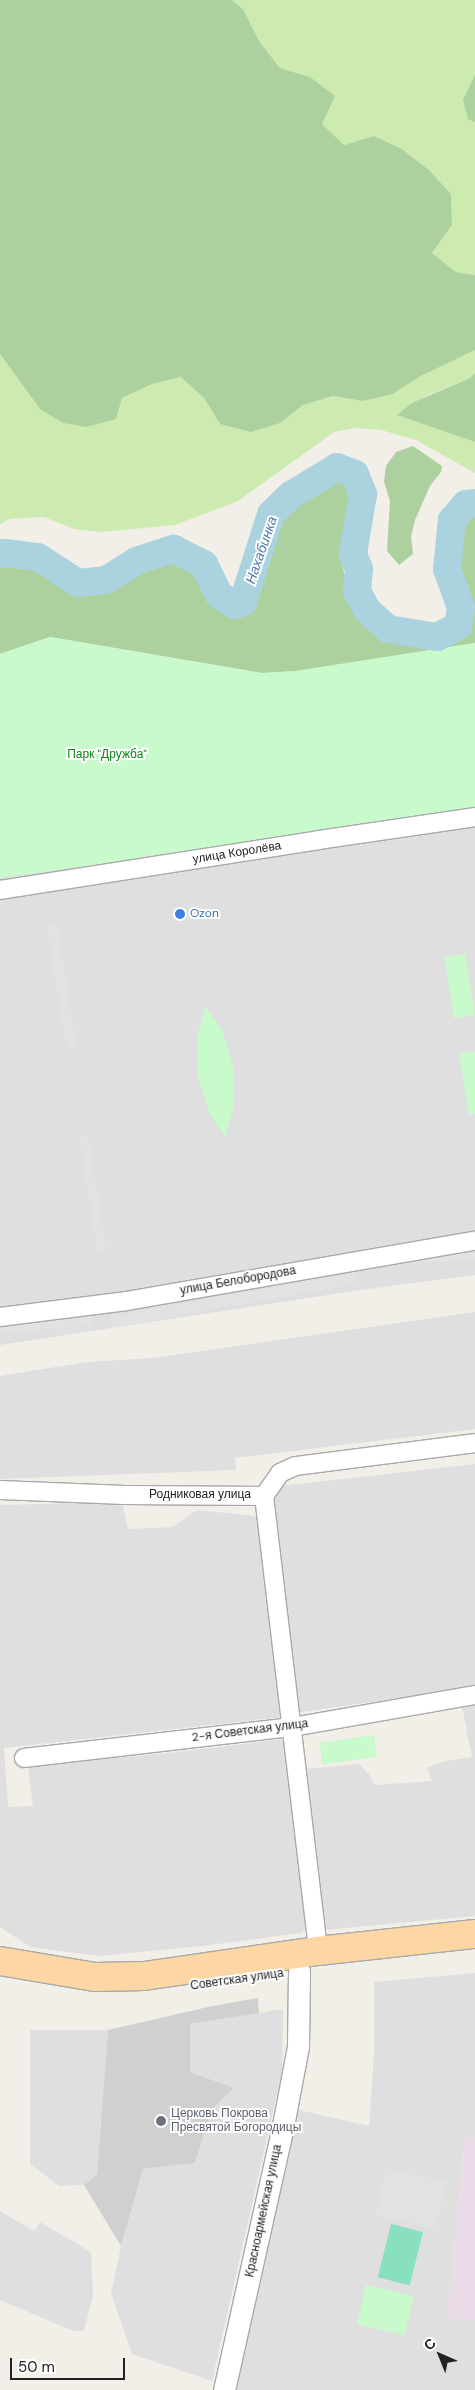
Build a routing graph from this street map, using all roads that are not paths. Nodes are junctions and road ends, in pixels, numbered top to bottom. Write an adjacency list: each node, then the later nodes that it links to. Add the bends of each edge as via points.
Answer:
1 (475, 818): 2 (street, улица Королёва)
2 (0, 890)
3 (475, 1241): 4 (street, улица Белобородова, via 126,1301)
4 (0, 1317)
5 (475, 1443): 7 (street, Родниковая улица, via 296,1466 280,1474)
6 (0, 1490): 7 (street, Родниковая улица)
7 (264, 1496): 9 (street)
8 (475, 1695): 9 (street, 2-я Советская улица)
9 (292, 1727): 10 (street, 2-я Советская улица); 12 (street)
10 (24, 1758)
11 (475, 1934): 12 (main road)
12 (318, 1951): 14 (main road, Советская улица, via 144,1976 95,1977)
13 (475, 1953): 15 (main road, Советская улица)
14 (0, 1961)
15 (299, 1971): 16 (main road, Советская улица, via 142,1992 93,1993); 17 (street, Красноармейская улица, via 298,2046)
16 (0, 1979)
17 (224, 2390)

